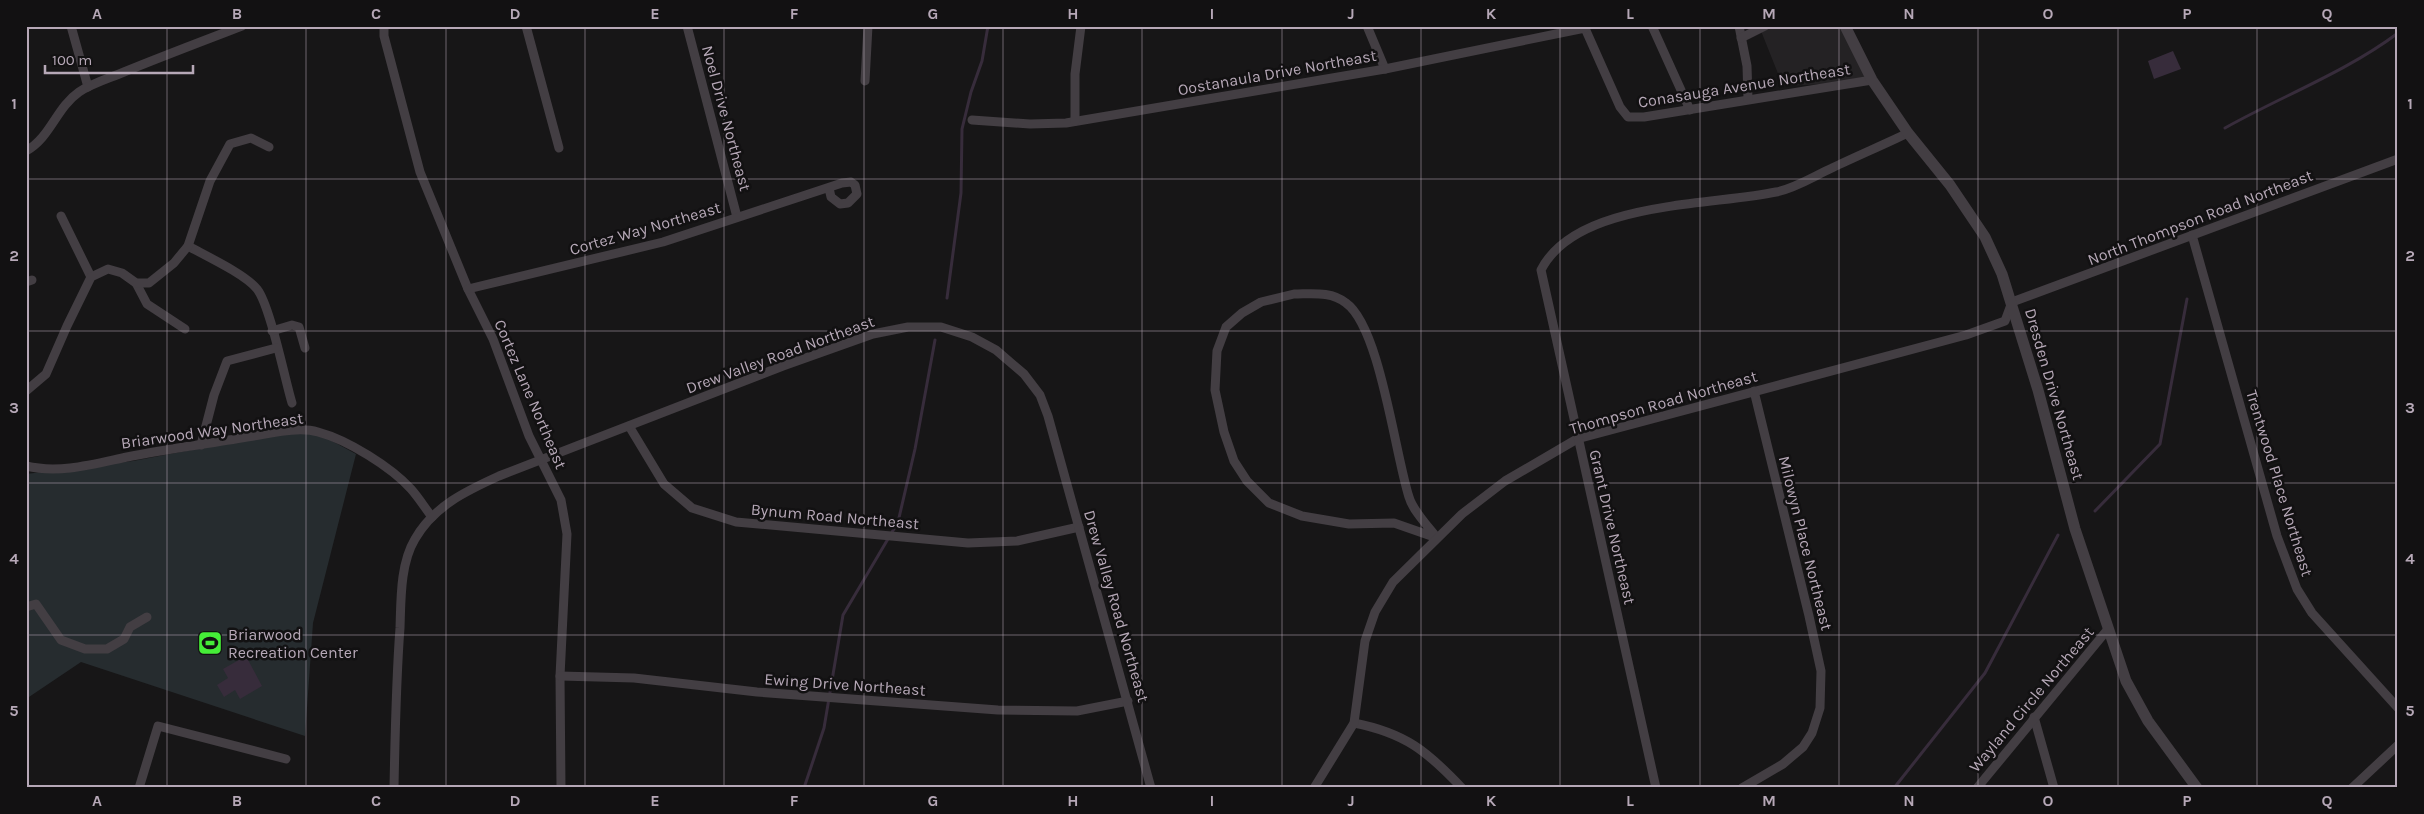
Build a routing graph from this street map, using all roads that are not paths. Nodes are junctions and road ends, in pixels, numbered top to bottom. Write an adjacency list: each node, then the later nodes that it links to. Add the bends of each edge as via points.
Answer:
1 (71, 26): 18 (street)
2 (242, 26): 18 (street)
3 (384, 26): 35 (street, Cortez Lane Northeast, via 420,172)
4 (526, 26): 25 (street)
5 (687, 26): 30 (street, Noel Drive Northeast)
6 (868, 26): 17 (street)
7 (1081, 26): 22 (street, via 1075,74)
8 (1367, 26): 15 (street)
9 (1652, 26): 20 (street)
10 (1739, 26): 14 (street)
11 (1765, 26): 14 (street)
12 (1845, 26): 16 (street, Dresden Drive Northeast)
13 (1585, 27): 15 (street, Oostanaula Drive Northeast); 20 (street, Conasauga Avenue Northeast, via 1609,84 1628,117)
14 (1741, 38): 19 (street, via 1747,66)
15 (1385, 69): 22 (street, Oostanaula Drive Northeast)
16 (1872, 80): 19 (street, Conasauga Avenue Northeast); 23 (street, Dresden Drive Northeast)
17 (865, 81)
18 (88, 87): 26 (street, via 66,104 46,135)
19 (1748, 99): 20 (street, Conasauga Avenue Northeast)
20 (1690, 110)
21 (972, 120): 22 (street, Oostanaula Drive Northeast, via 1048,124)
22 (1075, 121)
23 (1908, 134): 36 (street, Dresden Drive Northeast, via 1950,185 1984,237); 45 (street, Grant Drive Northeast, via 1777,192 1714,199 1612,217 1567,240 1548,255 1541,270)
24 (269, 147): 32 (street, via 251,138 230,144 210,181)
25 (559, 148)
26 (26, 151)
27 (2398, 158): 31 (street, North Thompson Road Northeast)
28 (829, 188): 30 (street, Cortez Way Northeast)
29 (60, 216): 33 (street)
30 (737, 217): 35 (street, Cortez Way Northeast, via 663,242)
31 (2192, 235): 36 (street, North Thompson Road Northeast); 57 (street, Trentwood Place Northeast, via 2277,536 2297,589 2312,613)
32 (188, 246): 34 (street, via 174,263 149,283); 38 (street, via 257,289)
33 (91, 277): 34 (street, via 108,269 122,273); 41 (street, via 46,374)
34 (136, 284): 37 (street, via 147,304)
35 (468, 289): 47 (street, Cortez Lane Northeast, via 493,340 529,436)
36 (2012, 302): 42 (street, Thompson Road Northeast, via 2005,321 1966,335); 54 (street, Dresden Drive Northeast, via 2075,529)
37 (185, 329)
38 (272, 331): 39 (street); 40 (street, via 299,326)
39 (276, 348): 43 (street); 46 (street, via 227,361)
40 (305, 348)
41 (26, 391)
42 (1754, 391): 45 (street, Thompson Road Northeast); 69 (street, Milowyn Place Northeast, via 1821,671 1820,702 1812,733 1803,747 1783,764)
43 (292, 403)
44 (629, 426): 47 (street, Drew Valley Road Northeast); 50 (street, Bynum Road Northeast, via 664,484 692,508 736,522 968,542 1017,541); 50 (street, Drew Valley Road Northeast, via 873,334 908,327 941,327 972,337 996,350 1024,374 1040,396)
45 (1577, 439): 51 (street, Thompson Road Northeast, via 1505,481); 68 (street, Grant Drive Northeast)
46 (201, 444): 48 (street, Briarwood Way Northeast, via 73,468); 49 (street, Briarwood Way Northeast, via 300,430 318,432 358,450 386,468 411,489)
47 (542, 460): 49 (street, Drew Valley Road Northeast, via 465,491); 55 (street, Cortez Lane Northeast, via 562,500 566,534)
48 (26, 466)
49 (432, 517): 63 (street, Drew Valley Road Northeast, via 408,554 402,590)
50 (1079, 527): 56 (street, Drew Valley Road Northeast)
51 (1437, 538): 51 (street, via 1409,500 1373,348 1360,320 1347,303 1330,294 1294,294 1261,302 1226,327 1217,351 1215,390 1234,461 1252,486 1269,503 1302,516 1349,524 1394,523); 59 (street, Thompson Road Northeast, via 1393,582 1375,612 1366,641)
52 (26, 607): 53 (street, via 36,604 61,640 86,649 116,644 124,639 130,627)
53 (147, 617)
54 (2108, 629): 58 (street, Wayland Circle Northeast); 72 (street, Dresden Drive Northeast, via 2126,681 2148,721)
55 (560, 676): 56 (street, Ewing Drive Northeast, via 634,678 757,692 998,710 1077,711); 64 (street, Cortez Lane Northeast)
56 (1128, 701): 65 (street, Drew Valley Road Northeast)
57 (2398, 708)
58 (2034, 717): 70 (street, Wayland Circle Northeast); 71 (street)
59 (1354, 723): 66 (street, Thompson Road Northeast); 67 (street, via 1379,728 1414,743 1437,761)
60 (2398, 745): 73 (street)
61 (286, 759): 62 (street, via 158,726)
62 (139, 788)
63 (394, 788)
64 (560, 788)
65 (1151, 788)
66 (1314, 788)
67 (1462, 788)
68 (1656, 788)
69 (1742, 788)
70 (1977, 788)
71 (2054, 788)
72 (2197, 788)
73 (2352, 788)

